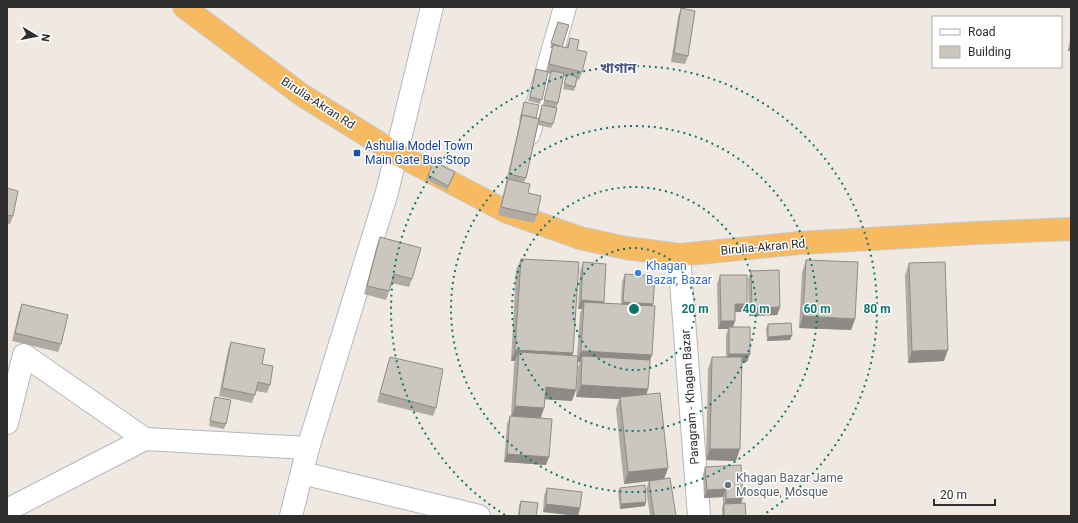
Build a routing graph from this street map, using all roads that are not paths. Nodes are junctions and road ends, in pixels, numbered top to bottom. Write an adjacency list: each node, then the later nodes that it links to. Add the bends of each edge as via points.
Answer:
1 (184, 7): 4 (highway, Birulia-Akran Rd, via 302,95)
2 (432, 7): 4 (street)
3 (565, 7): 5 (street)
4 (397, 154): 7 (highway, Birulia-Akran Rd); 12 (street)
5 (523, 154)
6 (513, 190): 7 (street)
7 (507, 212): 9 (highway, Birulia-Akran Rd, via 580,238 626,248)
8 (1071, 230): 9 (highway, Birulia-Akran Rd, via 814,242)
9 (679, 255): 17 (street, Paragram - Khagan Bazar)
10 (7, 423): 11 (street, via 24,355)
11 (145, 439): 12 (street); 14 (street)
12 (308, 448): 13 (street)
13 (302, 473): 15 (street); 16 (street)
14 (7, 510)
15 (291, 516)
16 (479, 516)
17 (699, 516)

